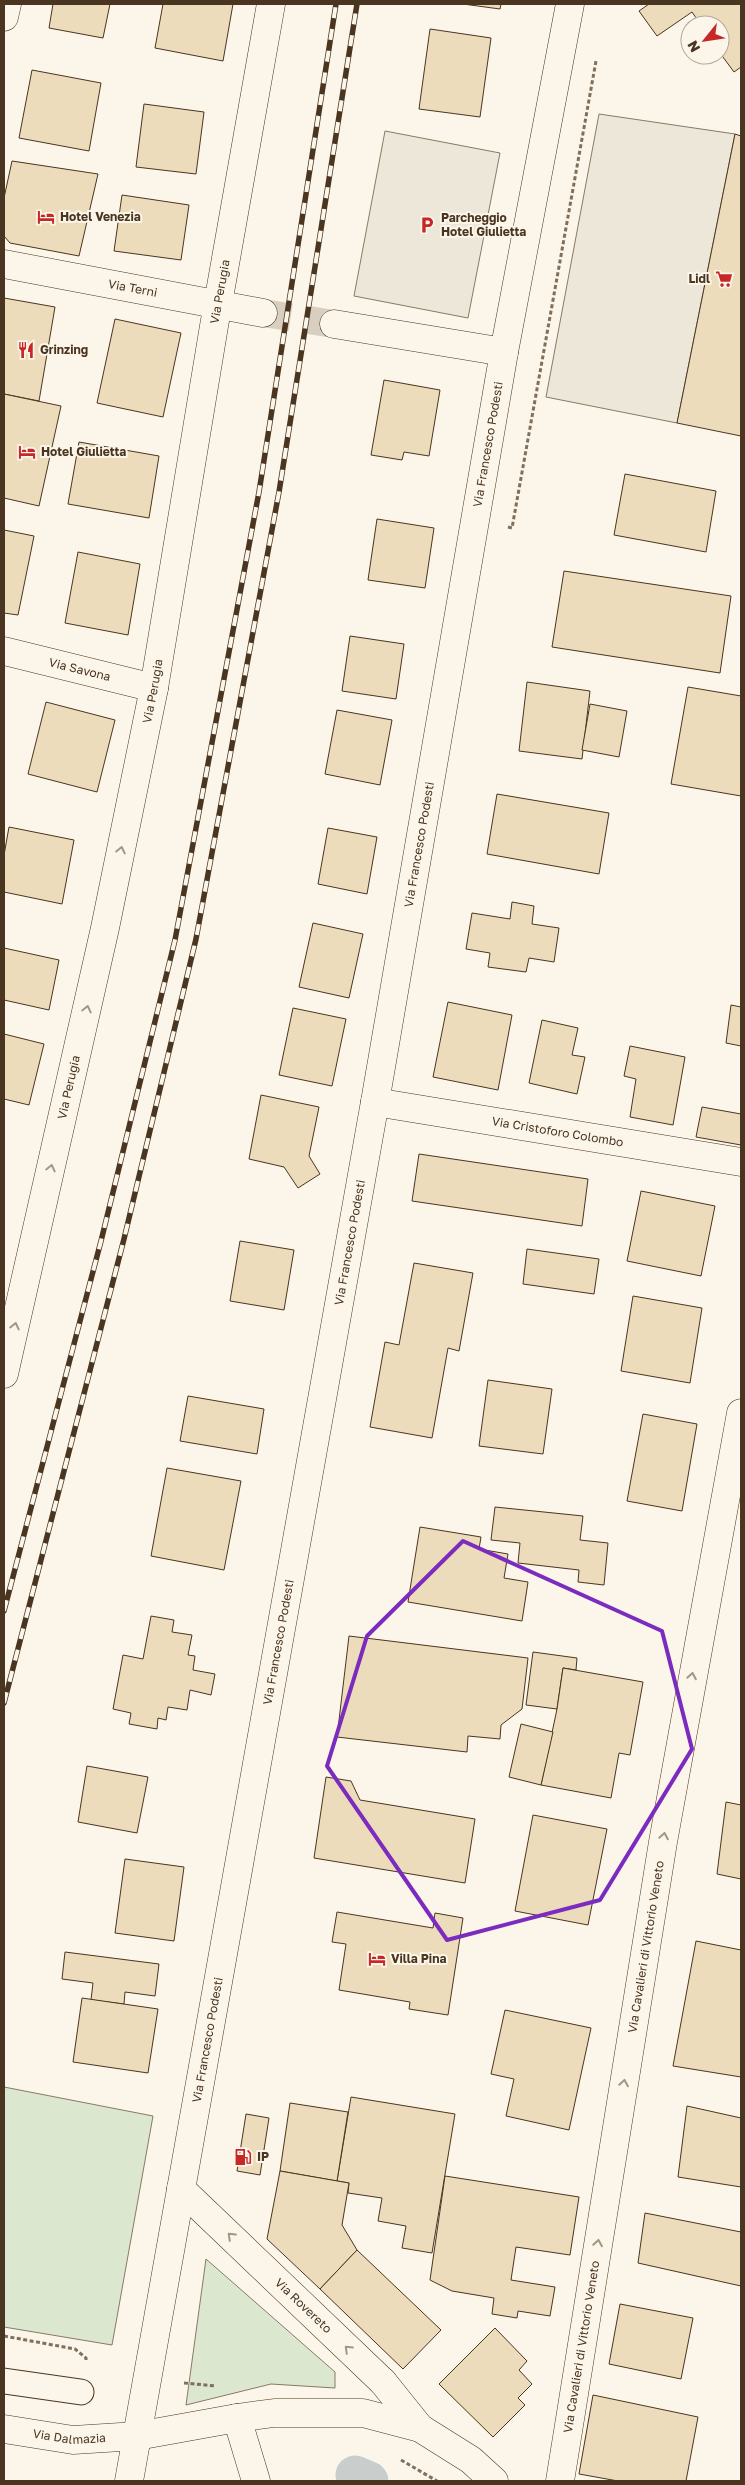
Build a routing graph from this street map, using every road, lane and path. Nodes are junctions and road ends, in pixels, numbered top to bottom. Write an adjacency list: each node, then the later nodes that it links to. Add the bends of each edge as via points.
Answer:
1 (7, 4): 4 (street)
2 (271, 4): 7 (street, Via Perugia)
3 (570, 4): 10 (street, Via Francesco Podesti)
4 (4, 17)
5 (597, 52): 11 (path, via 512,528)
6 (4, 264): 7 (street, Via Terni)
7 (218, 306): 8 (street, Via Terni); 13 (street, Via Perugia)
8 (263, 313)
9 (334, 324): 10 (street)
10 (504, 352): 11 (street, Via Francesco Podesti)
11 (475, 522): 14 (street, Via Francesco Podesti)
12 (4, 651): 13 (street, Via Savona)
13 (154, 688): 16 (street, Via Perugia, one-way to 13, via 105,928)
14 (375, 1102): 15 (street, Via Cristoforo Colombo); 18 (street, Via Francesco Podesti)
15 (741, 1162)
16 (4, 1368)
17 (741, 1413): 30 (street, Via Cavalieri di Vittorio Veneto, one-way to 17, via 664,1832)
18 (181, 2189): 24 (street, Via Rovereto, one-way to 18, via 383,2382); 26 (street, Via Francesco Podesti)
19 (4, 2336): 20 (path, via 76,2349)
20 (86, 2358)
21 (4, 2382): 22 (street)
22 (81, 2392)
23 (238, 2418): 24 (street, Via Rovereto, via 274,2414 363,2413); 26 (street, Via Rovereto); 28 (street)
24 (420, 2428): 29 (street, Via Rovereto, via 471,2460)
25 (4, 2429): 26 (street, Via Dalmazia, via 73,2440)
26 (137, 2436): 27 (street, Via Francesco Podesti)
27 (129, 2481)
28 (256, 2481)
29 (494, 2481)
30 (560, 2481)

